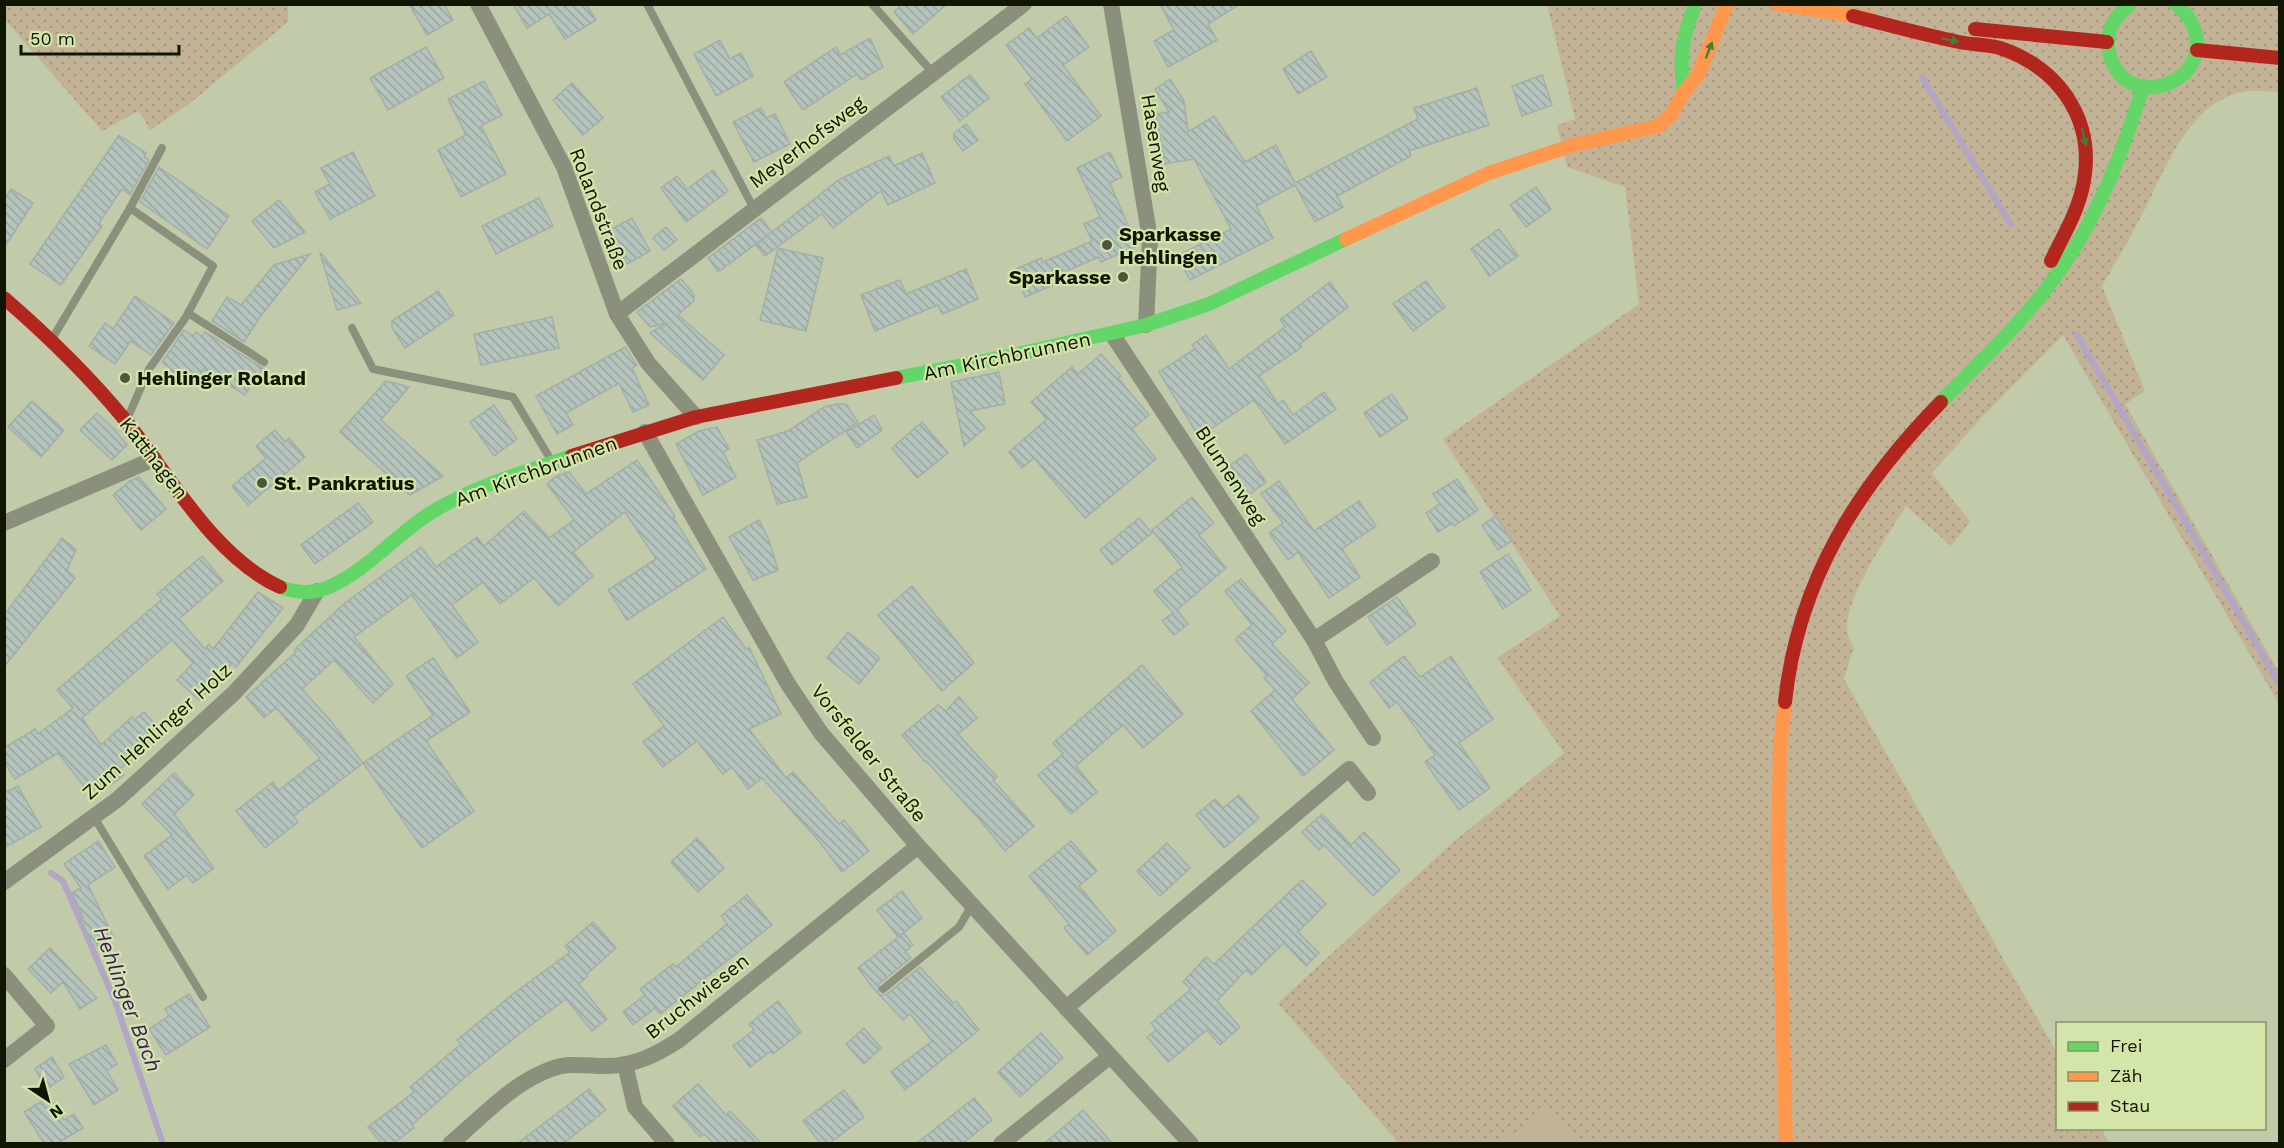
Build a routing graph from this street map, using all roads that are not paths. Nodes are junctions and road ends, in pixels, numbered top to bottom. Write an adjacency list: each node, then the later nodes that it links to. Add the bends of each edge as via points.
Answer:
1 (478, 4): 25 (street, Rolandstraße, via 564,167)
2 (646, 4): 22 (lane)
3 (872, 4): 17 (lane)
4 (1024, 4): 17 (street, Meyerhofsweg)
5 (1111, 4): 27 (street, Hasenweg, via 1150,239)
6 (1695, 4): 13 (main road)
7 (1727, 4): 19 (main road, Am Kirchbrunnen, one-way to 7, via 1698,75)
8 (1777, 4): 12 (main road)
9 (2130, 4): 14 (main road, via 2114,20)
10 (2176, 4): 15 (main road, via 2193,24)
11 (1678, 14): 13 (main road)
12 (1853, 16): 14 (main road); 24 (main road, one-way to 24, via 1957,42 2000,48 2044,69 2070,99 2086,138 2087,166 2073,215)
13 (1682, 42): 19 (main road)
14 (2107, 42): 18 (main road, via 2109,55 2121,76)
15 (2197, 50): 16 (main road); 18 (main road, via 2187,72 2178,80 2167,86)
16 (2280, 58)
17 (933, 73): 22 (street, Meyerhofsweg)
18 (2143, 87): 24 (main road, via 2102,200 2078,243)
19 (1684, 92): 27 (main road, Am Kirchbrunnen, via 1671,115 1658,126 1575,144 1489,172 1209,304)
20 (162, 148): 21 (lane)
21 (130, 208): 26 (lane, via 213,266); 30 (lane)
22 (754, 209): 25 (street, Meyerhofsweg)
23 (4, 298): 30 (main road, Katthagen)
24 (2028, 310): 58 (main road, via 1915,429 1866,488 1819,573 1794,645 1784,695 1776,809)
25 (617, 314): 32 (street, Rolandstraße, via 648,363)
26 (187, 315): 31 (lane); 33 (lane, via 149,369)
27 (1146, 325): 29 (main road, Am Kirchbrunnen)
28 (352, 328): 36 (lane, via 373,369 513,397)
29 (1112, 334): 32 (main road, Am Kirchbrunnen); 40 (street, Blumenweg)
30 (52, 339): 33 (main road, Katthagen)
31 (264, 362)
32 (696, 417): 34 (main road, Am Kirchbrunnen)
33 (126, 421): 35 (main road, Katthagen)
34 (645, 432): 36 (main road, Am Kirchbrunnen); 44 (street, Vorsfelder Straße, via 788,684 821,734)
35 (154, 459): 37 (street); 39 (main road, Katthagen, via 205,523 256,574 290,589)
36 (553, 463): 39 (main road, Am Kirchbrunnen, via 441,507 351,574)
37 (4, 524)
38 (1432, 561): 40 (street)
39 (317, 591): 43 (street, Zum Hehlinger Holz, via 297,625 234,693)
40 (1314, 640): 41 (street, Blumenweg)
41 (1373, 738)
42 (1368, 793): 50 (street, via 1350,769)
43 (94, 818): 45 (street, Zum Hehlinger Holz); 49 (lane)
44 (918, 846): 46 (street, Vorsfelder Straße); 53 (street, Bruchwiesen, via 679,1040 653,1057)
45 (4, 882)
46 (972, 905): 48 (lane, via 959,927); 50 (street, Vorsfelder Straße)
47 (4, 975): 52 (street, via 47,1026)
48 (883, 989)
49 (203, 997)
50 (1066, 1008): 51 (street, Vorsfelder Straße)
51 (1110, 1057): 56 (street); 57 (street, Vorsfelder Straße)
52 (4, 1060)
53 (625, 1064): 54 (street, Bruchwiesen, via 552,1068 522,1083); 55 (street, via 635,1107)
54 (450, 1143)
55 (667, 1143)
56 (1001, 1143)
57 (1191, 1143)
58 (1786, 1143)

